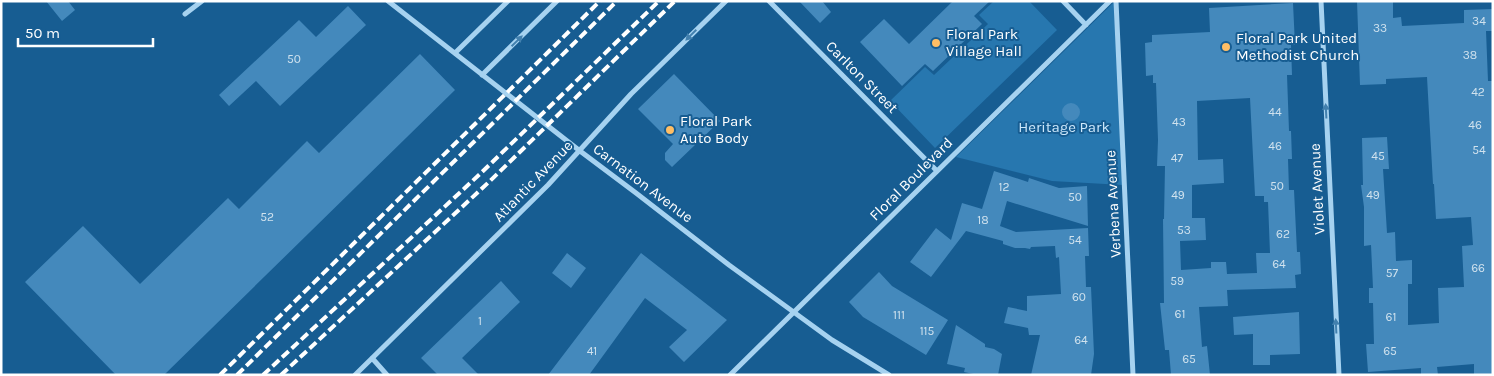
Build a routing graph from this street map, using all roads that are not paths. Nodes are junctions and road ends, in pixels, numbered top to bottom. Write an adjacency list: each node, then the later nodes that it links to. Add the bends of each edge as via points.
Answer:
1 (202, 1): 11 (street)
2 (388, 1): 13 (street, Carnation Avenue)
3 (508, 1): 13 (street)
4 (557, 1): 14 (street, one-way to 4)
5 (726, 1): 15 (street, Atlantic Avenue, one-way to 15, via 631,94)
6 (769, 1): 16 (street, Carlton Street)
7 (1063, 1): 12 (street)
8 (1110, 1): 12 (street, Floral Boulevard)
9 (1116, 1): 23 (street, Verbena Avenue)
10 (1321, 1): 24 (street, Violet Avenue, one-way to 10)
11 (184, 14)
12 (1086, 25): 16 (street, Floral Boulevard)
13 (454, 53): 14 (street, Carnation Avenue)
14 (482, 75): 15 (street, Carnation Avenue)
15 (580, 151): 17 (street, Carnation Avenue); 18 (street, Atlantic Avenue)
16 (937, 171): 17 (street, Floral Boulevard)
17 (794, 311): 21 (street, Floral Boulevard); 22 (street, Carnation Avenue, via 832,340)
18 (372, 358): 19 (street, Atlantic Avenue); 20 (street)
19 (355, 375)
20 (387, 375)
21 (730, 375)
22 (889, 375)
23 (1133, 375)
24 (1338, 375)

